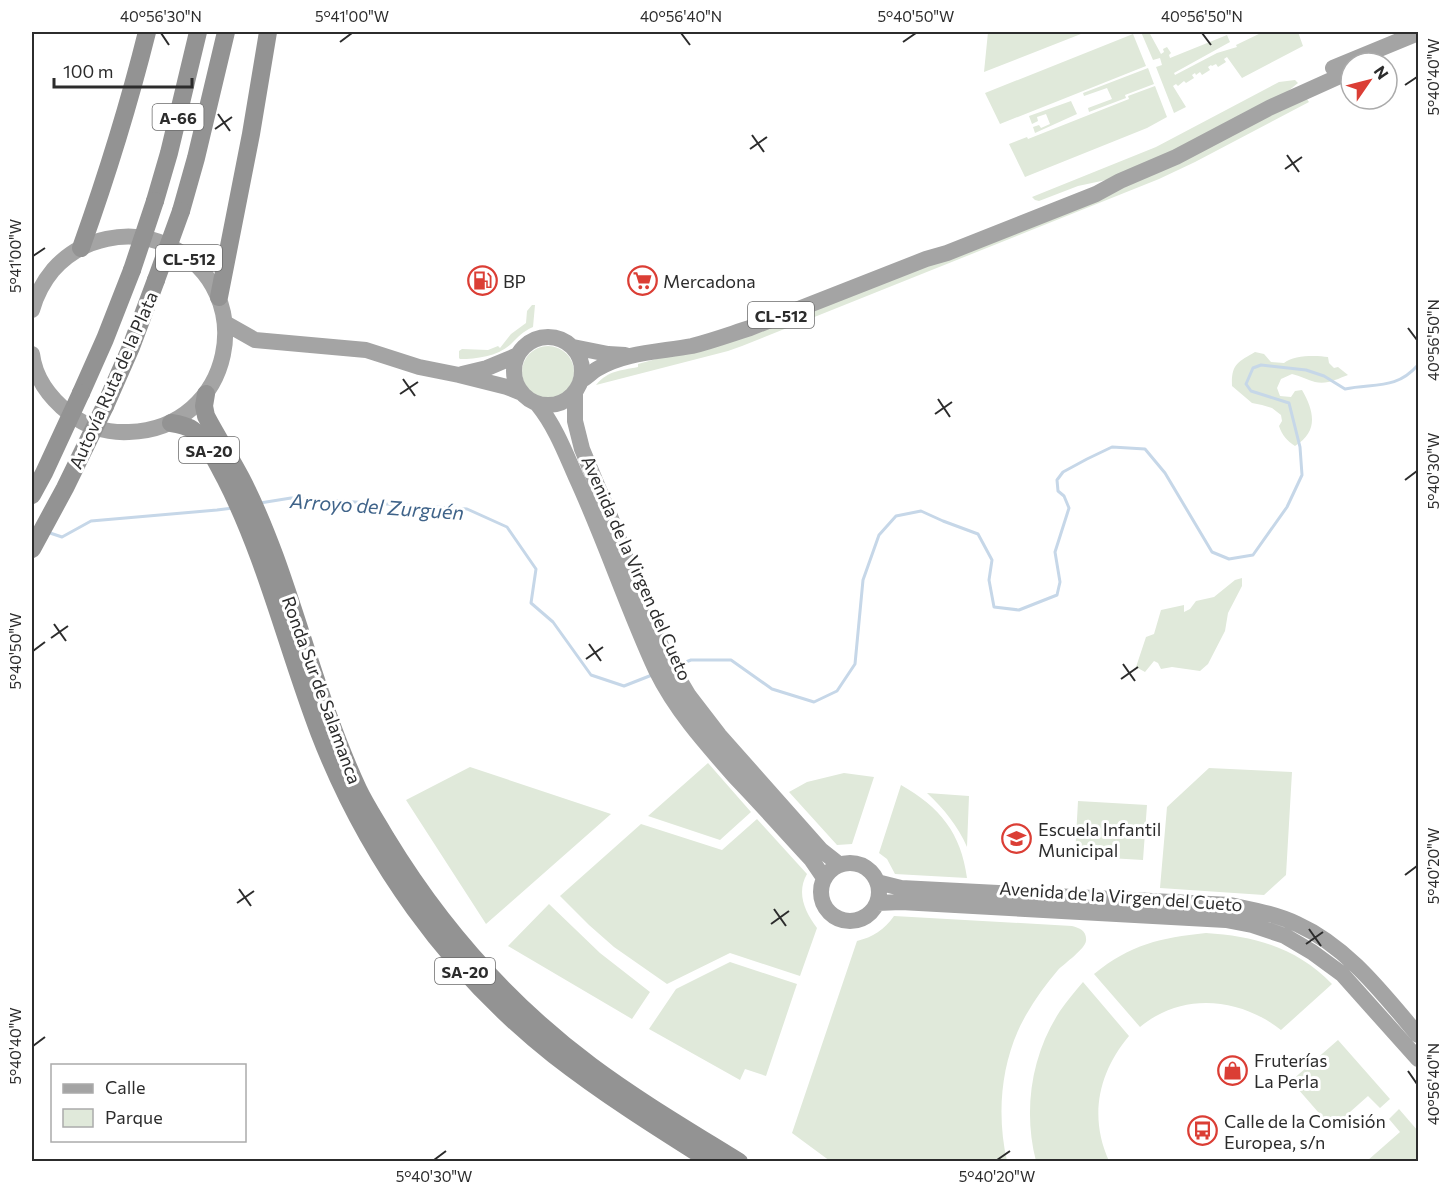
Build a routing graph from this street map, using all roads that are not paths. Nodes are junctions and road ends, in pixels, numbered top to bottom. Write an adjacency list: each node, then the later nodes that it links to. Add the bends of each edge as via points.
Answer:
1 (147, 32): 14 (highway)
2 (198, 32): 33 (highway, Autovía Ruta de la Plata / A-66, bridge, via 169,153 132,270 105,339)
3 (226, 32): 34 (highway, Autovía Ruta de la Plata / A-66, bridge, via 196,158 156,280 105,406)
4 (268, 32): 16 (highway)
5 (1419, 33): 9 (main road, CL-512, via 1318,74)
6 (1419, 44): 7 (main road)
7 (1399, 52)
8 (1339, 76): 9 (main road, CL-512)
9 (1269, 108): 10 (main road, CL-512, via 1176,157)
10 (1120, 181): 11 (main road, CL-512); 12 (main road, CL-512)
11 (1079, 200): 12 (main road, via 1060,202 1034,213); 13 (main road, CL-512)
12 (1026, 210): 13 (main road, via 1023,218 992,230); 15 (main road, CL-512, via 967,235)
13 (973, 243): 15 (main road, CL-512)
14 (81, 248): 16 (main road, CL-512, via 115,237 157,241 190,259); 17 (main road, CL-512, via 51,272)
15 (926, 259): 23 (main road, CL-512, via 721,338)
16 (219, 297): 18 (main road, CL-512)
17 (32, 310)
18 (225, 323): 19 (main road, CL-512); 21 (main road, CL-512)
19 (255, 340): 21 (main road, CL-512); 25 (main road, CL-512, via 366,350)
20 (573, 347): 22 (main road, CL-512, via 559,338 543,337 524,346); 23 (main road, CL-512); 27 (main road, via 583,369)
21 (224, 352): 29 (main road, CL-512)
22 (518, 355): 25 (main road, CL-512); 28 (main road, via 514,374)
23 (632, 356): 27 (main road, CL-512, via 597,369)
24 (32, 358): 26 (main road, CL-512)
25 (459, 375): 28 (main road, CL-512)
26 (37, 385): 31 (main road, CL-512, via 78,419 105,430 148,430)
27 (578, 387): 30 (main road, CL-512, via 558,405); 35 (main road, Avenida de la Virgen del Cueto, via 575,421 582,449 612,521)
28 (522, 393): 30 (main road, CL-512)
29 (206, 394): 31 (main road, CL-512); 32 (highway, Ronda Sur de Salamanca / SA-20, via 206,416 242,479)
30 (538, 405): 35 (main road, Avenida de la Virgen del Cueto, via 555,430)
31 (171, 423): 32 (highway, Ronda Sur de Salamanca / SA-20, via 191,429 204,441)
32 (240, 492): 36 (highway, Ronda Sur de Salamanca / SA-20, via 274,557)
33 (32, 495)
34 (32, 549)
35 (648, 634): 37 (main road, Avenida de la Virgen del Cueto, via 670,664)
36 (313, 692): 44 (highway, Ronda Sur de Salamanca / SA-20, via 330,759 346,795 387,869 438,938 492,1000 523,1028); 45 (highway, Ronda Sur de Salamanca / SA-20, via 359,790 399,859 450,930 531,1017 592,1067)
37 (683, 701): 38 (main road, Avenida de la Virgen del Cueto, via 719,735 821,850); 39 (main road, Avenida de la Virgen del Cueto, via 717,756)
38 (840, 864): 39 (main road); 40 (main road, via 862,865)
39 (824, 878): 41 (main road, via 821,894 825,907 841,920 859,920)
40 (878, 882): 41 (main road); 42 (main road, Avenida de la Virgen del Cueto, via 902,888 1230,905 1260,911 1297,924 1353,962)
41 (877, 903): 43 (main road, Avenida de la Virgen del Cueto, via 1226,920 1252,925 1285,936 1342,974)
42 (1419, 1035)
43 (1419, 1059)
44 (627, 1107): 46 (highway); 47 (highway, Ronda Sur de Salamanca / SA-20)
45 (664, 1115): 48 (highway, Ronda Sur de Salamanca / SA-20); 49 (highway)
46 (694, 1161)
47 (712, 1161)
48 (739, 1161)
49 (754, 1161)

